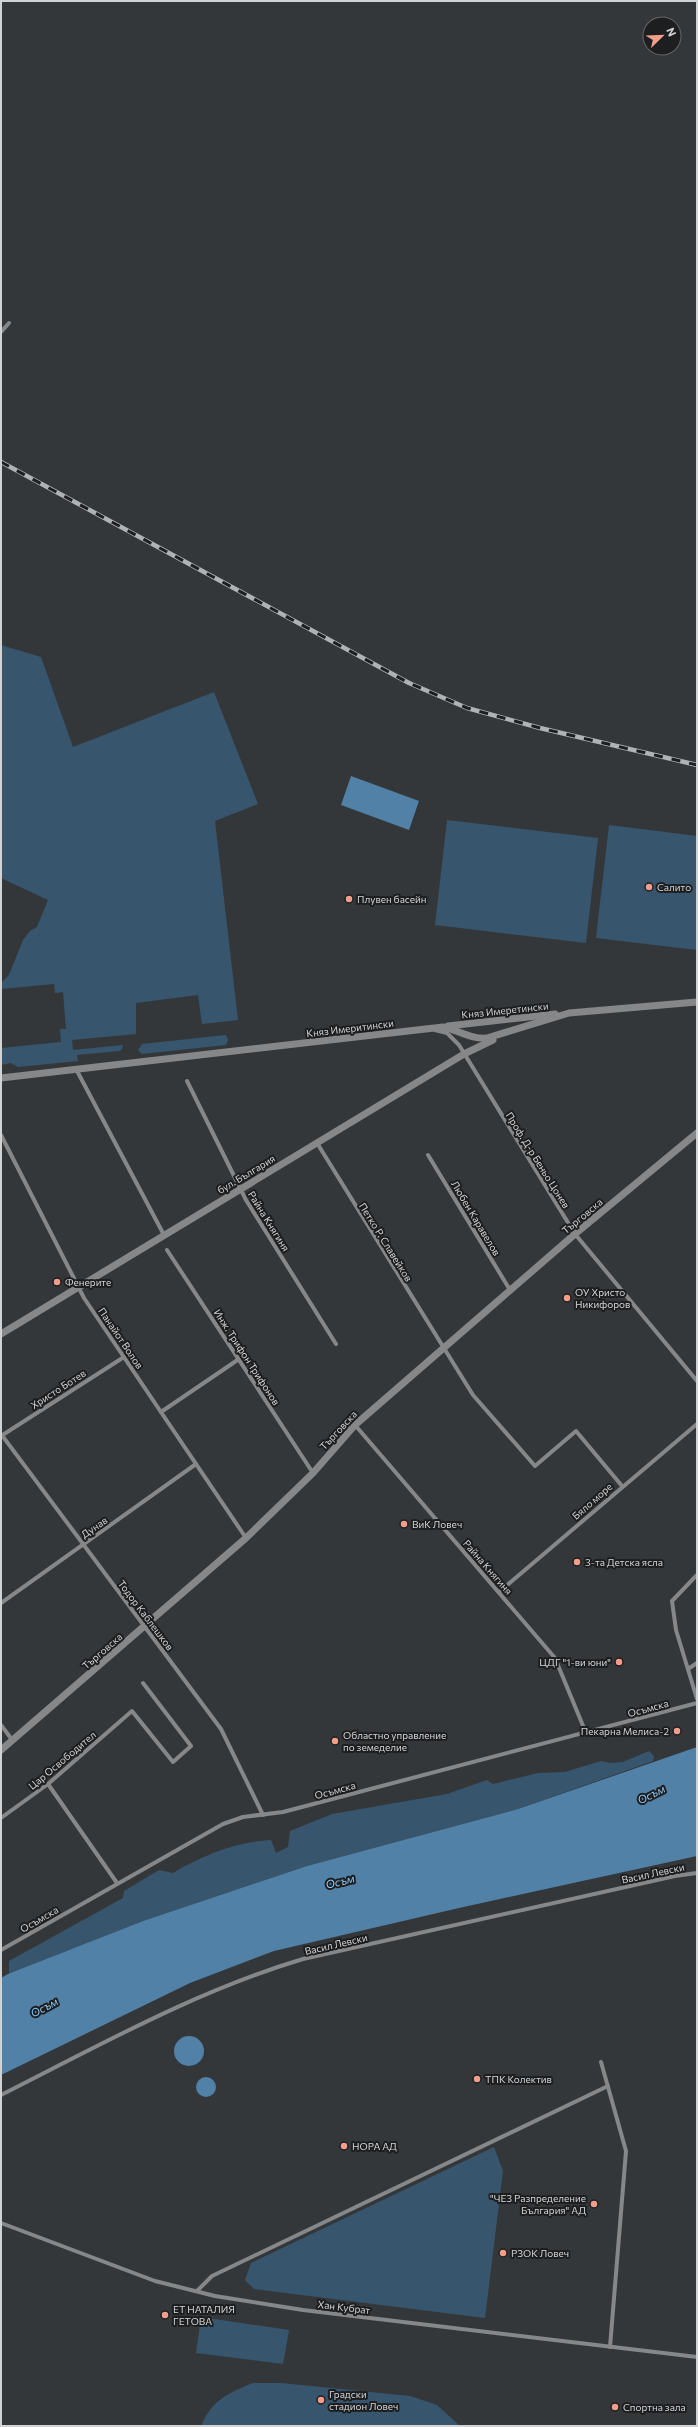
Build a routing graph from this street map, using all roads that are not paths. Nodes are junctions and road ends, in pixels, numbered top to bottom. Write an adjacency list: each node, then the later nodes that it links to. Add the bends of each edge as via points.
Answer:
1 (9, 323): 2 (street)
2 (1, 332)
3 (697, 1002): 4 (street, Княз Имеритински)
4 (569, 1013): 5 (street, Княз Имеретински); 7 (street, Княз Имеритински)
5 (443, 1027): 6 (street, Княз Имеритински); 7 (street, Княз Имеритински, via 476,1038)
6 (423, 1030): 8 (street, Проф. Д-р Беньо Цонев, via 447,1033); 9 (street, Княз Имеритински)
7 (502, 1035): 8 (street, бул. България)
8 (464, 1054): 14 (street, бул. България); 17 (street, Проф. Д-р Беньо Цонев)
9 (76, 1069): 10 (street, Княз Имеритински); 18 (street)
10 (1, 1078)
11 (186, 1081): 16 (street, Райна Княгиня)
12 (697, 1133): 17 (street, Търговска)
13 (1, 1135): 20 (street, Панайот Волов)
14 (317, 1143): 16 (street, бул. България); 24 (street, Петко Р. Славейков)
15 (428, 1154): 21 (street, Любен Каравелов)
16 (240, 1190): 18 (street, бул. България); 23 (street, Райна Княгиня)
17 (575, 1234): 21 (street, Търговска); 27 (street, Проф. Д-р Беньо Цонев)
18 (164, 1235): 20 (street, бул. България)
19 (167, 1250): 26 (street, Инж. Трифон Трифонов)
20 (78, 1287): 22 (street, бул. България); 25 (street, Панайот Волов)
21 (510, 1290): 24 (street, Търговска)
22 (1, 1334)
23 (336, 1344)
24 (443, 1348): 30 (street, Търговска); 34 (street, Петко Р. Славейков, via 473,1396 535,1466 576,1431)
25 (124, 1357): 28 (street, Панайот Волов); 31 (street, Христо Ботев)
26 (239, 1359): 28 (street); 33 (street, Инж. Трифон Трифонов)
27 (697, 1381)
28 (161, 1412): 32 (street, Панайот Волов)
29 (697, 1424): 34 (street, Бяло море)
30 (355, 1425): 33 (street, Търговска); 38 (street, Райна Княгиня)
31 (1, 1435): 36 (street, Тодор Каблешков)
32 (196, 1464): 35 (street, Панайот Волов); 36 (street, Дунав)
33 (313, 1473): 35 (street, Търговска)
34 (622, 1486): 38 (street, Бяло море)
35 (246, 1538): 40 (street, Търговска)
36 (82, 1544): 39 (street, Дунав); 40 (street, Тодор Каблешков)
37 (697, 1575): 42 (street, via 672,1600 676,1630)
38 (499, 1592): 47 (street, Райна Княгиня, via 555,1658)
39 (1, 1603)
40 (145, 1627): 48 (street, Търговска); 51 (street, Тодор Каблешков, via 221,1729)
41 (697, 1664): 42 (street)
42 (688, 1669): 44 (street)
43 (143, 1683): 50 (street, Цар Освободител, via 191,1746 173,1762 132,1711)
44 (697, 1699)
45 (697, 1703): 47 (street, Осъмска)
46 (1, 1725): 48 (street)
47 (586, 1732): 51 (street, Осъмска, via 283,1812)
48 (13, 1741): 49 (street, Търговска)
49 (1, 1750)
50 (48, 1784): 52 (street, Цар Освободител); 54 (street)
51 (263, 1814): 54 (street, Осъмска, via 223,1824)
52 (1, 1818)
53 (697, 1873): 58 (street, Васил Левски, via 333,1952 262,1971 177,2005)
54 (117, 1884): 55 (street, Осъмска)
55 (1, 1950)
56 (601, 2062): 57 (street)
57 (608, 2086): 60 (street, via 212,2276); 61 (street, via 626,2151)
58 (1, 2095)
59 (1, 2224): 60 (street, Хан Кубрат, via 155,2281)
60 (197, 2291): 61 (street, Хан Кубрат, via 302,2310)
61 (610, 2347): 62 (street, Хан Кубрат)
62 (697, 2357)

